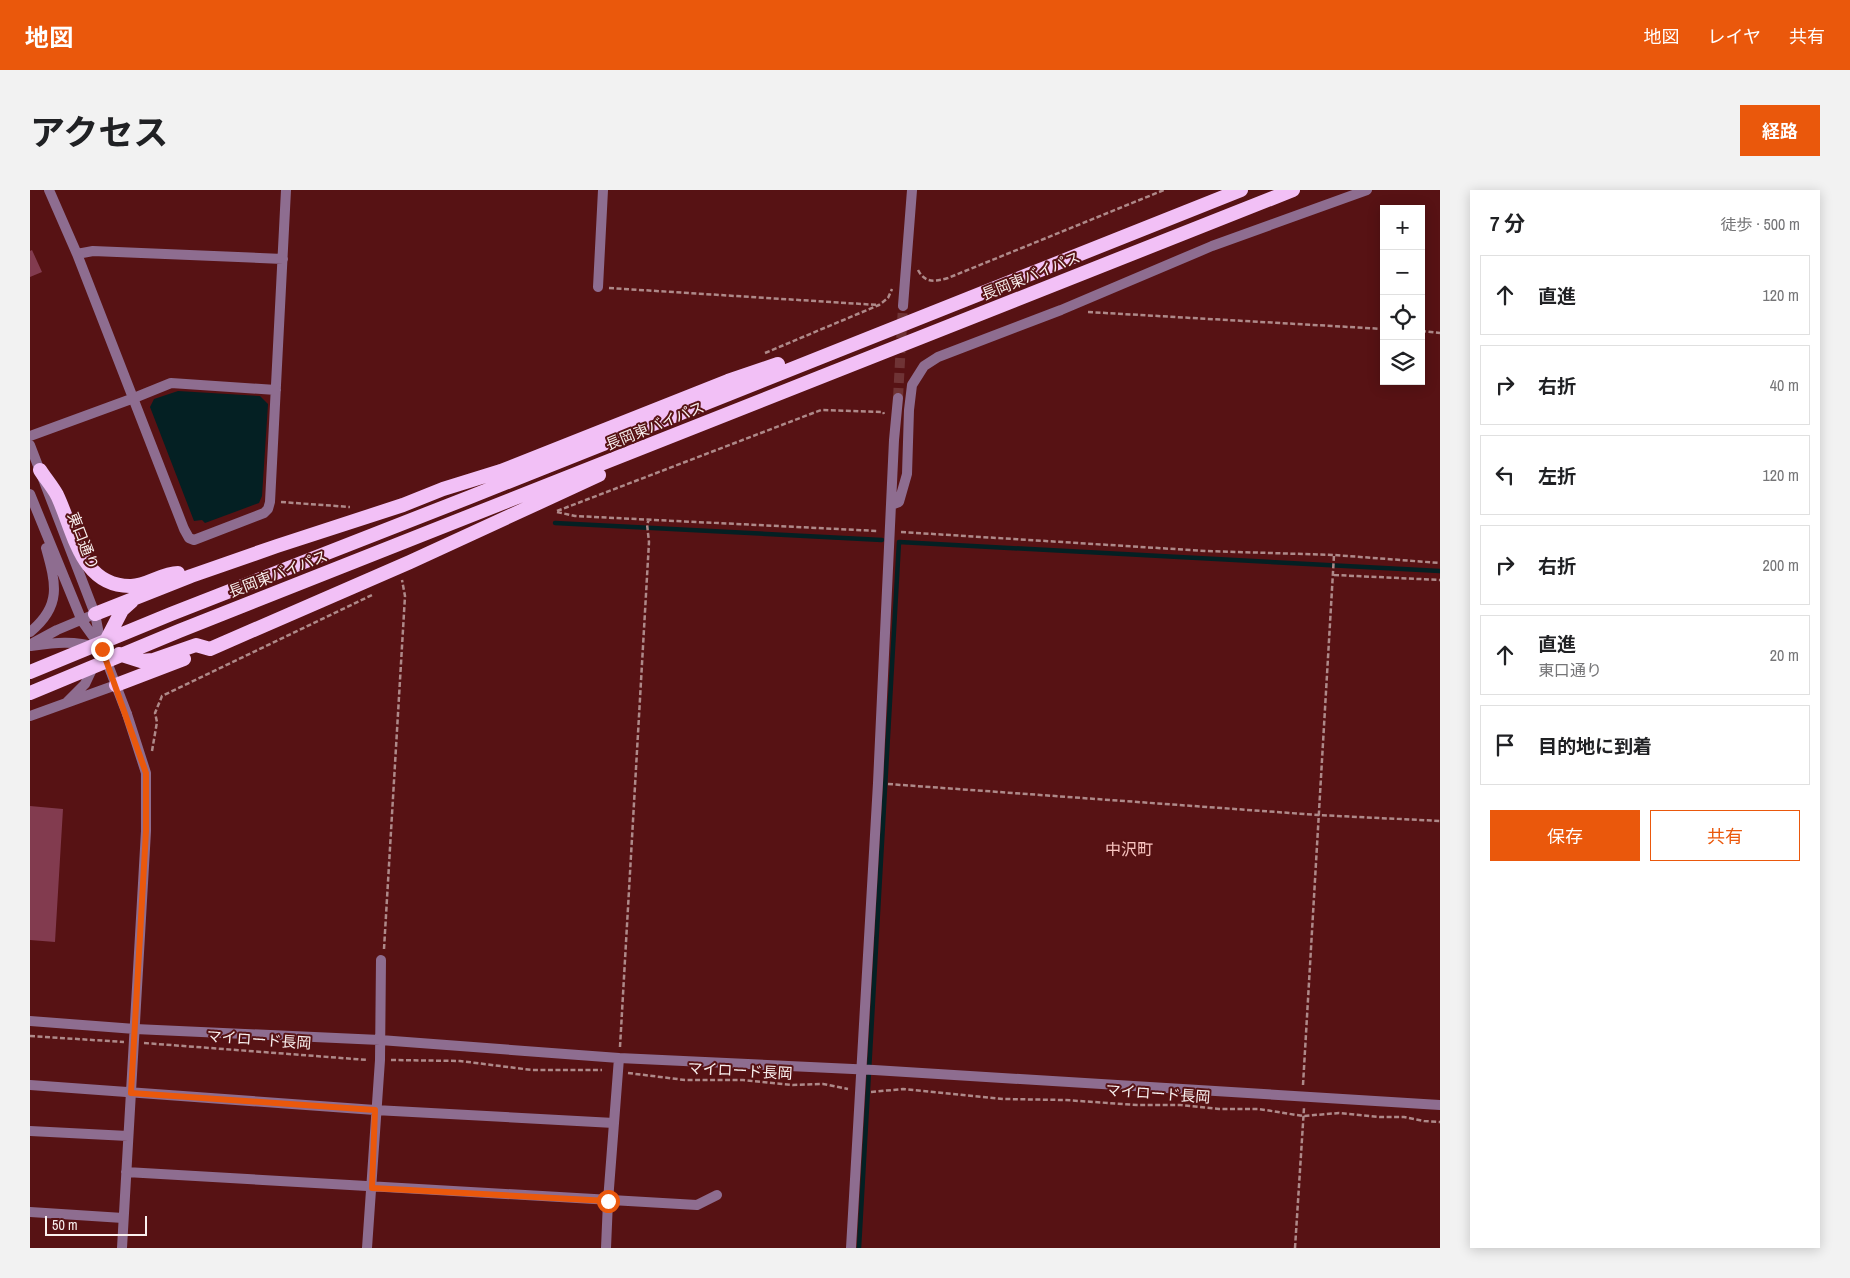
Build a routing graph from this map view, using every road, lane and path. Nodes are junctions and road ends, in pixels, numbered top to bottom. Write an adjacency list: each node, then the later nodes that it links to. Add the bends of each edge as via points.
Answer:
1 (49, 190): 9 (street)
2 (286, 190): 10 (street)
3 (603, 190): 12 (street)
4 (912, 190): 16 (street)
5 (1164, 190): 11 (path, via 948,278 927,281)
6 (1240, 190): 14 (highway, 長岡東バイパス)
7 (1293, 190): 25 (highway, 長岡東バイパス)
8 (1367, 190): 17 (street, via 1212,246)
9 (77, 254): 10 (street, via 93,251); 23 (street)
10 (283, 259): 22 (street)
11 (917, 268)
12 (598, 287): 15 (path)
13 (892, 289): 15 (path, via 888,298)
14 (972, 297): 39 (highway, via 728,381 501,471); 50 (highway, 長岡東バイパス)
15 (879, 305): 21 (path)
16 (903, 306)
17 (1061, 310): 18 (path); 32 (street, via 938,357 924,366 912,385 908,474 899,502)
18 (1380, 329)
19 (1425, 332): 20 (path)
20 (1440, 333)
21 (761, 354)
22 (276, 390): 23 (street, via 171,383); 31 (street)
23 (134, 398): 27 (street); 31 (street, via 189,538 200,538 264,513)
24 (898, 398): 32 (street)
25 (736, 411): 49 (highway, via 428,554); 52 (highway, 長岡東バイパス)
26 (888, 418): 34 (path, via 882,412 821,410 556,511 575,516)
27 (30, 436)
28 (30, 445): 29 (street, 東口通り)
29 (40, 470): 39 (highway, via 56,495 79,552 101,578 133,586 176,573); 44 (street, 東口通り)
30 (30, 494): 45 (street, 東口通り); 46 (street, via 54,577 55,591 47,616)
31 (270, 502): 33 (path)
32 (891, 506): 35 (street)
33 (353, 507)
34 (649, 520): 35 (path); 66 (path)
35 (890, 531): 36 (path); 70 (street)
36 (1335, 557): 37 (path); 38 (path)
37 (1440, 563)
38 (1334, 575): 40 (path); 57 (path)
39 (191, 576): 43 (highway)
40 (1440, 580)
41 (394, 584): 59 (path, via 402,580 405,596 384,953)
42 (376, 593): 55 (path, via 162,696 155,713 157,722)
43 (136, 597): 44 (highway); 48 (highway, via 122,610)
44 (95, 614): 45 (street); 48 (street, 東口通り)
45 (82, 620): 47 (street); 48 (street, 東口通り)
46 (30, 632)
47 (30, 645): 48 (street, via 82,642)
48 (102, 649): 49 (highway, via 141,661 196,645); 51 (street, 東口通り); 53 (street, via 85,684)
49 (210, 649): 51 (highway)
50 (30, 672)
51 (116, 685): 53 (street); 55 (street, 東口通り)
52 (30, 693)
53 (67, 702): 54 (street)
54 (30, 716)
55 (146, 773): 61 (street, 東口通り)
56 (889, 784): 57 (path)
57 (1318, 815): 58 (path); 76 (path, via 1302,1080)
58 (1440, 821)
59 (381, 960): 63 (street)
60 (30, 1021): 61 (street)
61 (135, 1029): 63 (street); 75 (street, 東口通り)
62 (30, 1036): 64 (path)
63 (380, 1040): 66 (street); 78 (street)
64 (125, 1042)
65 (143, 1043): 67 (path, マイロード長岡)
66 (619, 1058): 70 (street); 80 (street)
67 (373, 1060)
68 (389, 1060): 69 (path, via 460,1061 532,1070)
69 (605, 1070)
70 (867, 1070): 76 (street); 93 (street)
71 (631, 1072): 73 (path, マイロード長岡, via 685,1080 823,1084)
72 (30, 1085): 75 (street)
73 (848, 1089)
74 (874, 1092): 79 (path, マイロード長岡, via 903,1090 1003,1099 1259,1109)
75 (131, 1093): 78 (street); 83 (street, 東口通り)
76 (1304, 1096): 77 (street); 79 (path)
77 (1440, 1105)
78 (375, 1110): 80 (street); 85 (street)
79 (1304, 1116): 81 (path, マイロード長岡, via 1339,1114); 94 (path)
80 (614, 1122): 87 (street)
81 (1440, 1122)
82 (30, 1131): 83 (street)
83 (128, 1136): 84 (street, 東口通り)
84 (126, 1172): 85 (street); 89 (street, 東口通り)
85 (372, 1188): 87 (street); 91 (street)
86 (718, 1195): 87 (street, via 697,1205)
87 (608, 1201): 92 (street)
88 (30, 1212): 89 (street)
89 (123, 1218): 90 (street, 東口通り)
90 (122, 1248)
91 (367, 1248)
92 (606, 1248)
93 (851, 1248)
94 (1295, 1248)

